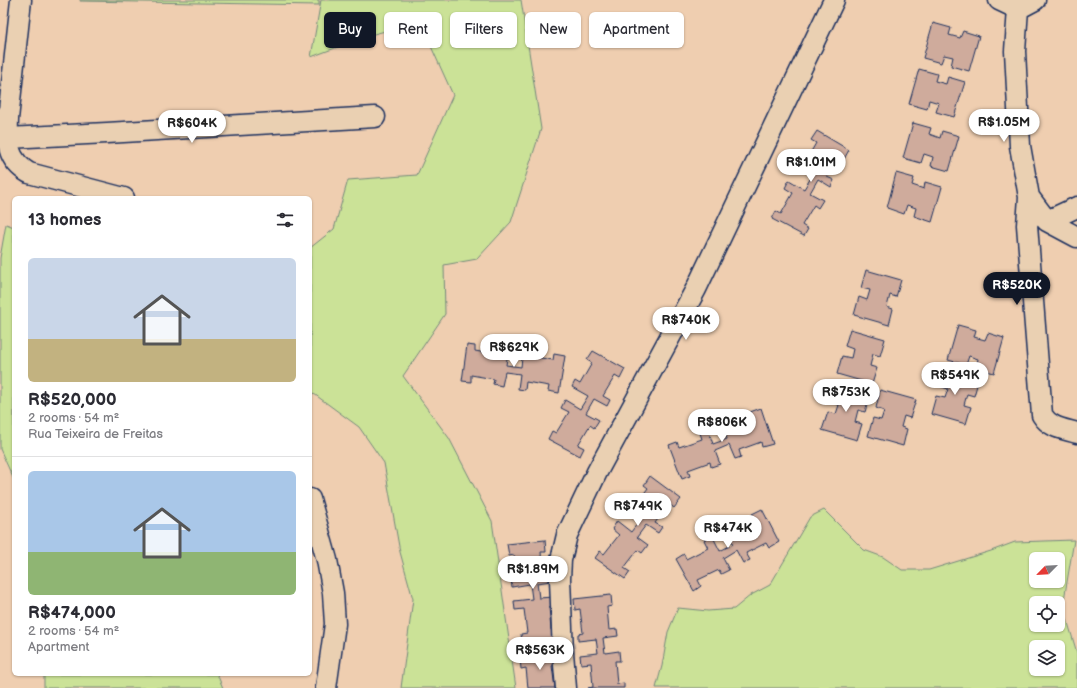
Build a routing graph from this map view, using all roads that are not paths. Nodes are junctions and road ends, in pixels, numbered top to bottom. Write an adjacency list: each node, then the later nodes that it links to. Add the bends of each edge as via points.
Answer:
1 (21, 0): 6 (street)
2 (834, 0): 15 (street, via 696,289 597,472 567,536 561,560 560,579)
3 (999, 0): 4 (street)
4 (1027, 4): 8 (street, via 1015,59 1020,146)
5 (376, 117): 6 (street)
6 (8, 138): 7 (street, via 13,159 19,167 29,173)
7 (116, 196)
8 (1029, 197): 10 (street); 12 (street, via 1027,225 1042,415 1051,425)
9 (1077, 207): 10 (street)
10 (1047, 221): 11 (street)
11 (1077, 237)
12 (1077, 433)
13 (312, 506): 14 (street, via 328,560 333,593 335,624)
14 (326, 688)
15 (566, 688)

